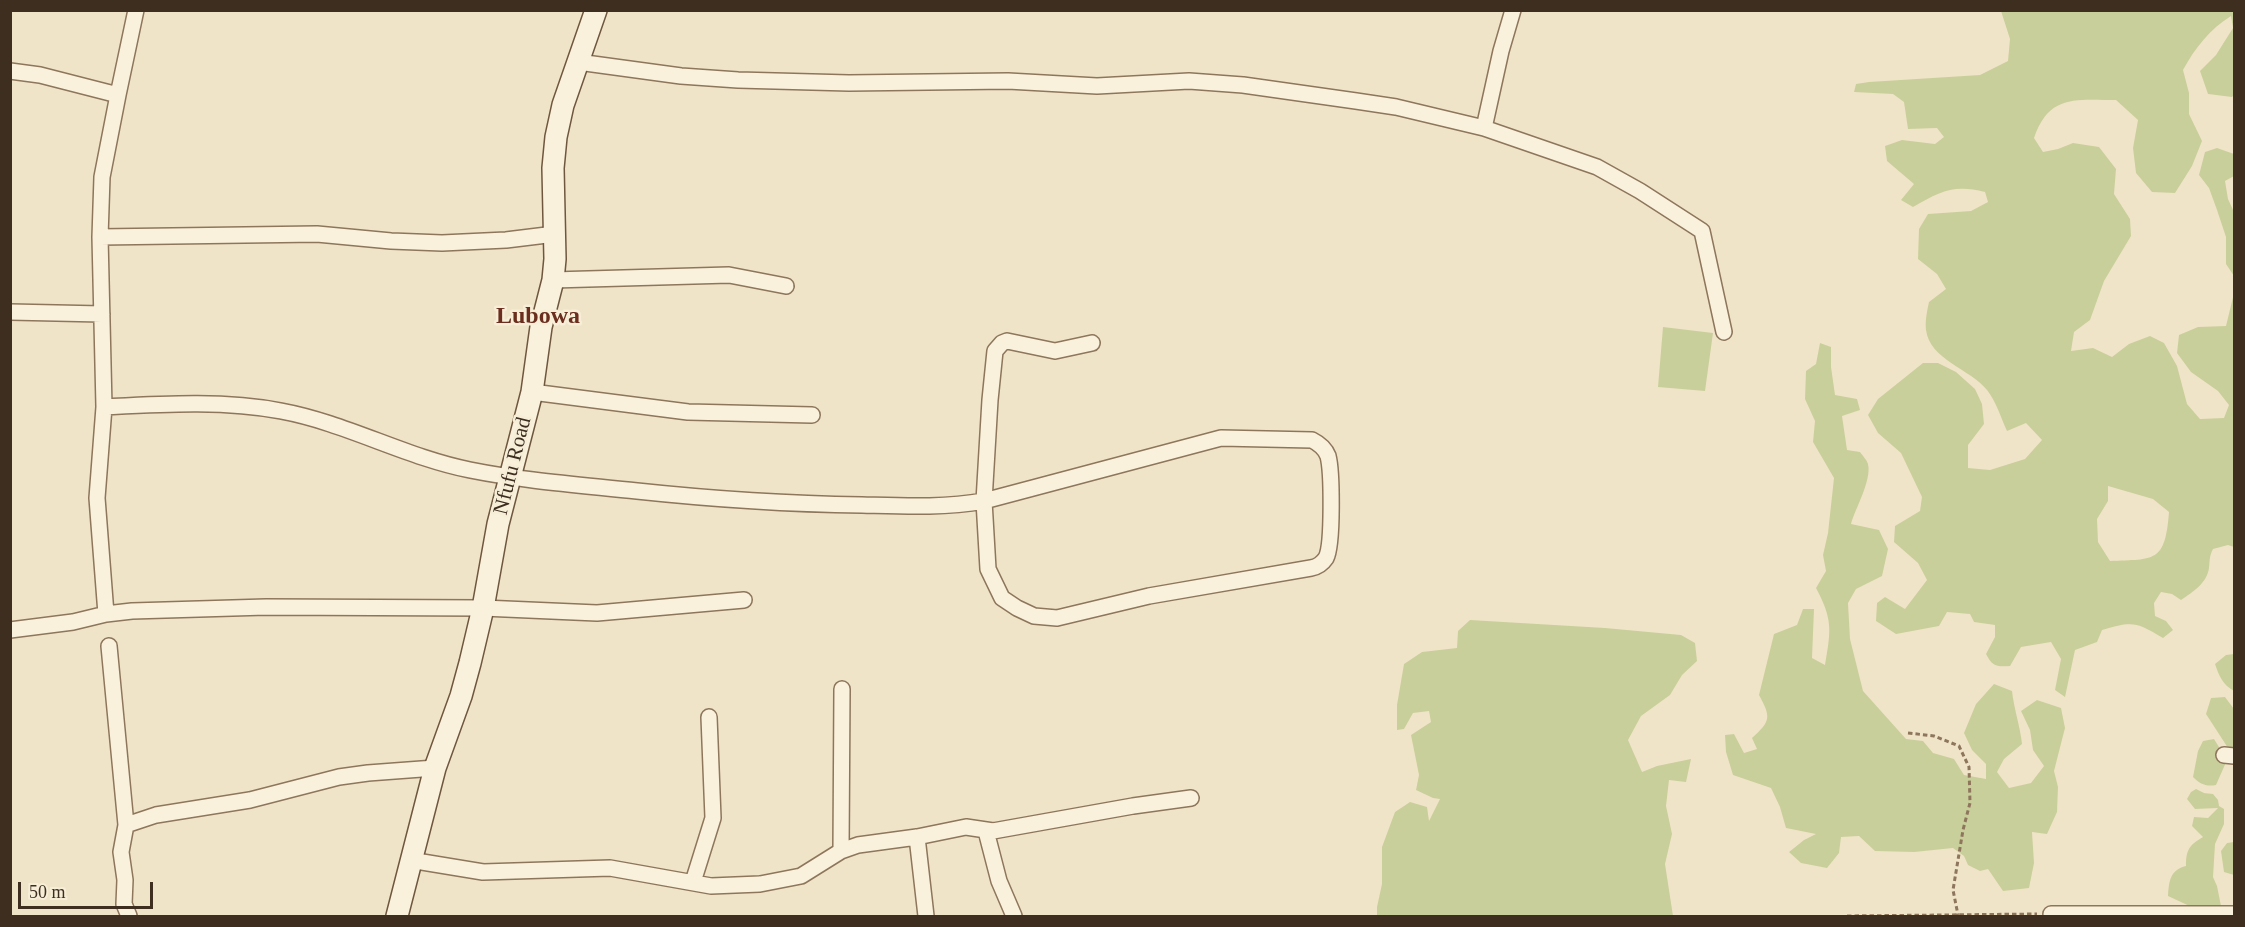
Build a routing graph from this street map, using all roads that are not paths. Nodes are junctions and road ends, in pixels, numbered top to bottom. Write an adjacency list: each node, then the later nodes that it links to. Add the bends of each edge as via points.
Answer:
1 (136, 10): 6 (street)
2 (596, 10): 4 (street, Nfufu Road)
3 (1513, 10): 7 (street)
4 (578, 62): 7 (street, via 738,80 1008,81 1097,86 1212,82 1396,107); 8 (street, Nfufu Road, via 556,137)
5 (10, 71): 6 (street)
6 (118, 95): 9 (street, via 102,177)
7 (1484, 128): 14 (street, via 1597,167 1702,231)
8 (555, 234): 9 (street, via 441,243 317,234); 10 (street, Nfufu Road)
9 (100, 237): 13 (street)
10 (553, 280): 11 (street, via 729,274); 16 (street, Nfufu Road, via 541,327)
11 (786, 286)
12 (10, 312): 13 (street)
13 (102, 314): 17 (street)
14 (1724, 332)
15 (1092, 343): 20 (street, via 1054,351 1013,341 1002,343 995,351)
16 (532, 392): 18 (street, via 688,412); 19 (street, Nfufu Road)
17 (104, 407): 19 (street, via 207,404 280,411 428,459); 23 (street, via 98,498)
18 (812, 415)
19 (509, 477): 20 (street, via 802,505 936,506); 22 (street, Nfufu Road)
20 (984, 501): 20 (street, via 1221,438 1312,440 1324,448 1330,468 1329,549 1323,562 1311,568 1149,596 1070,617 1034,616 1002,598 990,575)
21 (744, 600): 22 (street, via 597,613)
22 (483, 608): 23 (street, via 266,607); 28 (street, Nfufu Road, via 461,696)
23 (106, 614): 24 (street)
24 (10, 630)
25 (109, 646): 30 (street)
26 (842, 689): 33 (street)
27 (709, 717): 35 (street, via 713,818)
28 (435, 768): 30 (street, via 339,777 250,800 156,815); 34 (street, Nfufu Road)
29 (1191, 798): 31 (street)
30 (126, 825): 38 (street, via 121,852 124,904)
31 (987, 831): 32 (street, via 966,827); 41 (street, via 999,881)
32 (917, 837): 33 (street); 40 (street)
33 (841, 851): 35 (street, via 812,871 791,879 727,886)
34 (410, 860): 35 (street, via 483,872 610,868); 39 (street, Nfufu Road)
35 (693, 882)
36 (2051, 914): 37 (street)
37 (2235, 914)
38 (129, 916)
39 (397, 916)
40 (926, 916)
41 (1014, 916)

